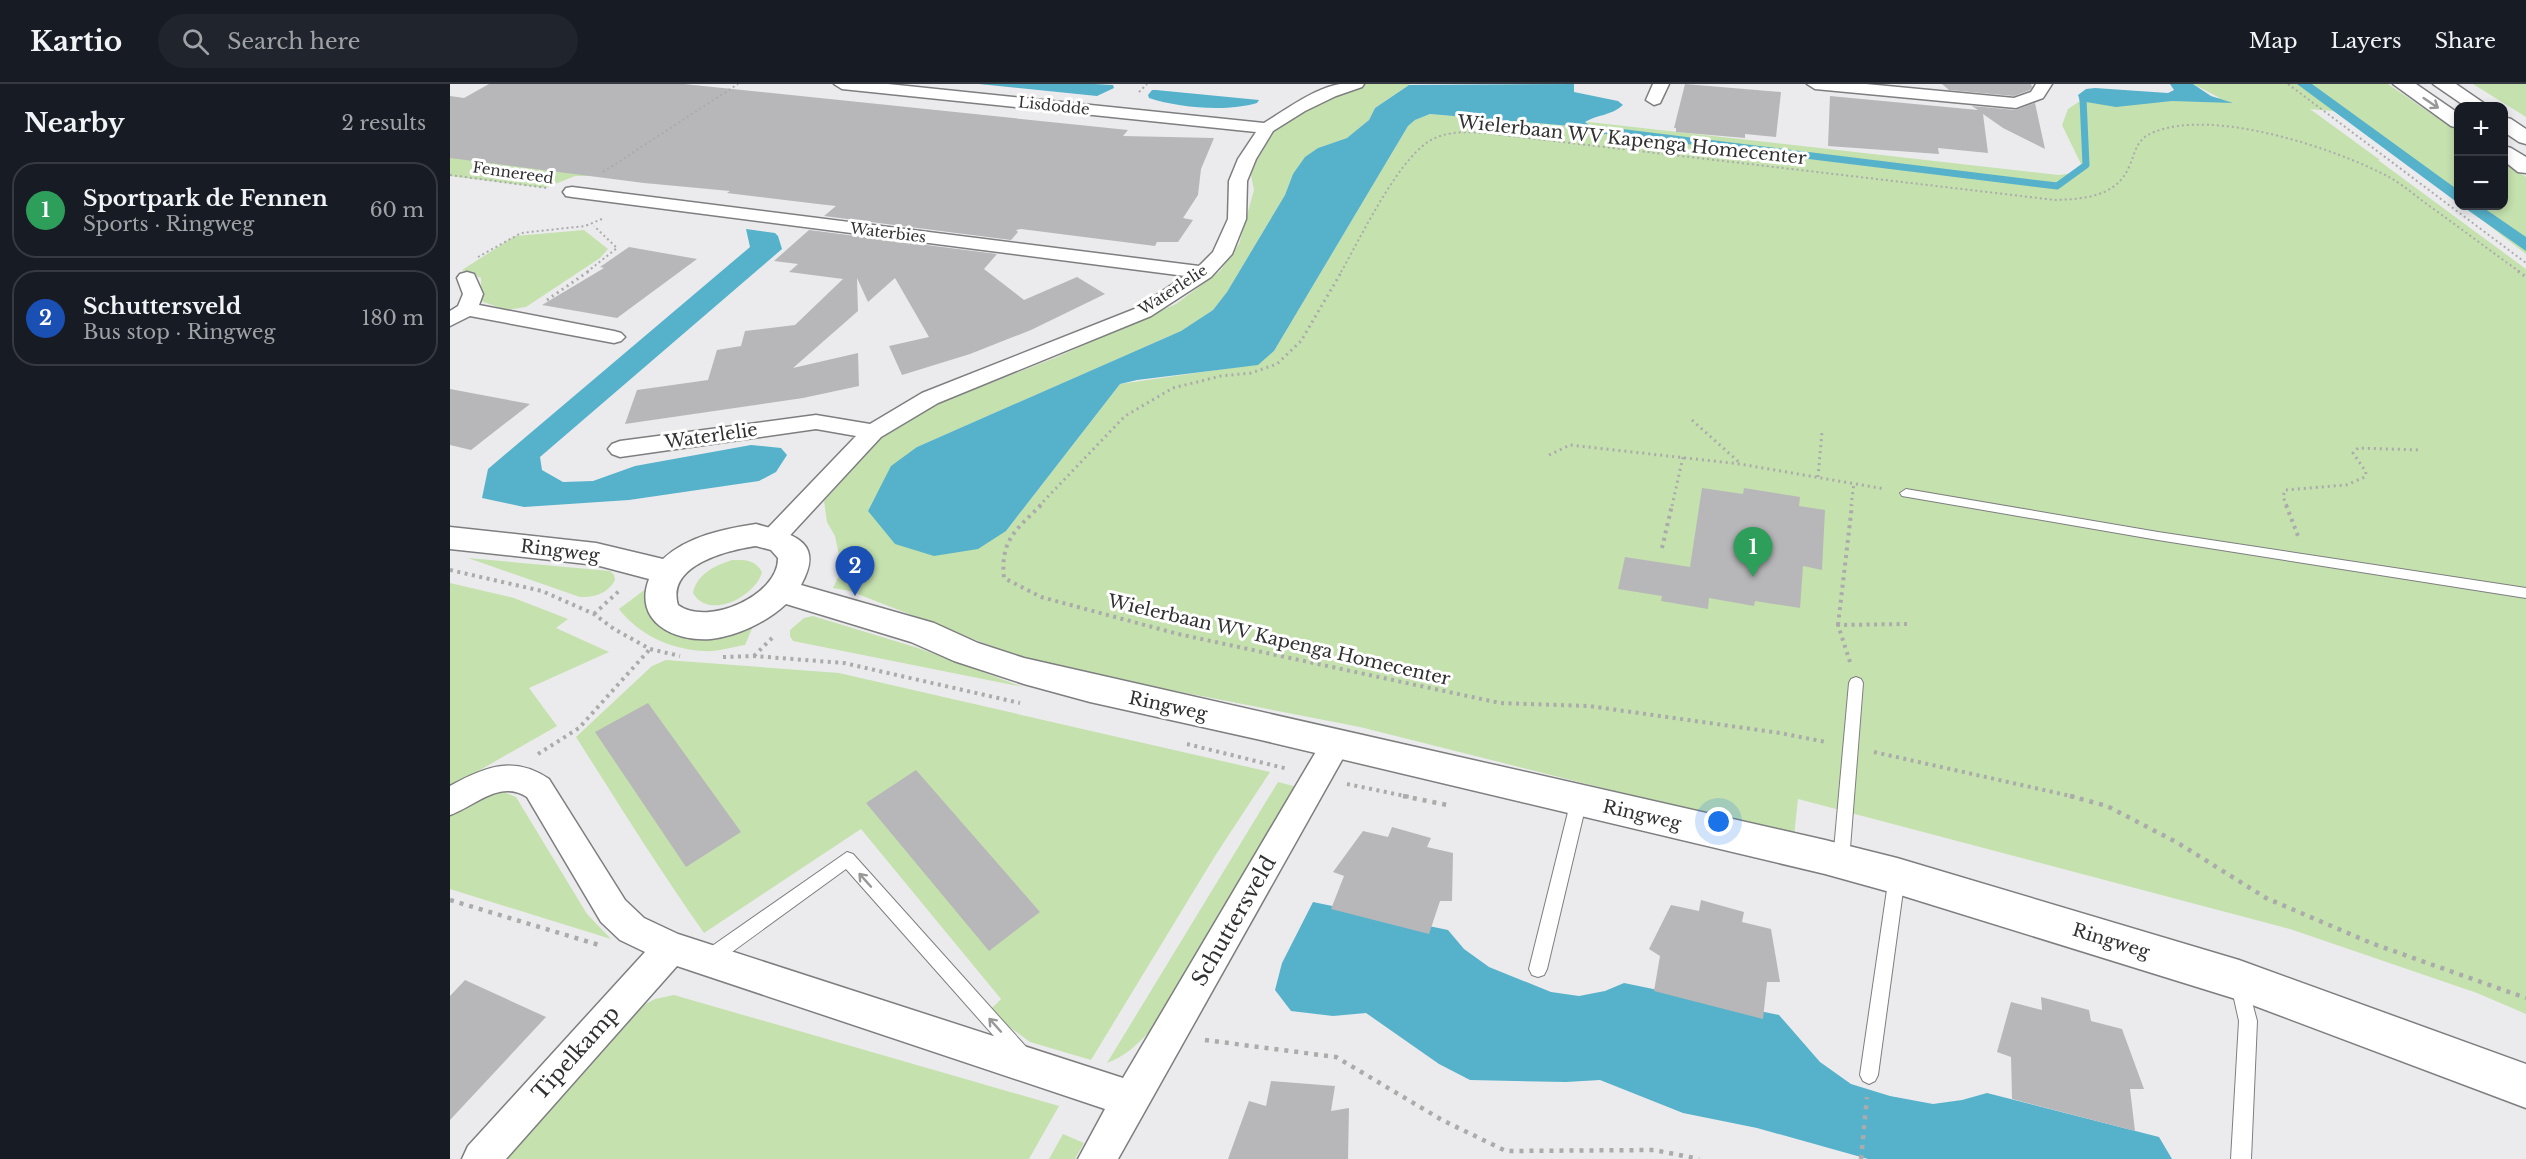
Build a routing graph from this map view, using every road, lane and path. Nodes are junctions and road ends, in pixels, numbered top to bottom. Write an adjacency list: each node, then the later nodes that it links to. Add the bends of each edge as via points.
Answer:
1 (738, 84): 20 (path)
2 (842, 84): 15 (street, Lisdodde)
3 (1356, 84): 15 (street, Waterlelie, via 1299,108)
4 (1661, 84): 11 (street)
5 (1815, 84): 10 (street)
6 (2044, 84): 10 (street, via 2037,95 2016,103)
7 (2288, 84): 23 (path)
8 (2403, 84): 13 (main road, one-way to 13)
9 (2443, 84): 12 (main road)
10 (1845, 85)
11 (1654, 100)
12 (2472, 102)
13 (2454, 119)
14 (2508, 126): 16 (main road)
15 (1267, 128): 24 (street, Waterlelie, via 1238,181 1237,219 1222,254)
16 (2526, 138)
17 (2508, 155): 18 (main road)
18 (2526, 167)
19 (450, 176): 20 (path, Fennereed)
20 (572, 192): 21 (street, Waterbies)
21 (630, 200): 22 (path); 24 (street, Waterbies)
22 (594, 226): 26 (path, via 512,236 453,272); 28 (path, via 617,248 606,260)
23 (2526, 263)
24 (1204, 273): 31 (street, Waterlelie, via 1144,312 930,398)
25 (2526, 277): 57 (path, Wielerbaan WV Kapenga Homecenter, via 2391,179 2332,153 2245,129 2185,125 2146,135 2137,144 2124,179 2102,195 2066,200 1978,194 1494,134 1442,133 1416,148 1403,165 1301,341 1277,364 1173,388 1125,416 1011,536 1002,559 1004,578 1041,597 1178,634 1500,703 1589,706)
26 (466, 278): 27 (street, via 473,294)
27 (458, 314): 28 (street)
28 (519, 319): 29 (street)
29 (614, 337)
30 (1692, 420): 37 (path)
31 (873, 432): 33 (street, Waterlelie, via 816,422); 41 (street, Waterlelie)
32 (1822, 432): 38 (path)
33 (620, 449)
34 (2421, 450): 44 (path, via 2358,448 2353,453 2366,472 2358,482 2285,490 2283,497)
35 (1549, 455): 36 (path, via 1570,445)
36 (1683, 458): 37 (path); 43 (path)
37 (1740, 464): 38 (path)
38 (1818, 477): 39 (path)
39 (1854, 483): 40 (path); 50 (path)
40 (1906, 493): 44 (lane)
41 (773, 537): 46 (main road, via 756,535 716,543 687,557); 47 (main road, via 788,545 794,555 795,570)
42 (450, 538): 46 (main road, Ringweg, via 596,554)
43 (1662, 548)
44 (2306, 558): 48 (lane)
45 (450, 570): 51 (path, via 542,591 594,614)
46 (669, 572): 47 (main road, via 660,596 661,607 675,622 690,626 731,621 761,608)
47 (782, 591): 56 (main road, Ringweg, via 922,632 1024,671)
48 (2526, 593)
49 (1907, 624): 50 (path)
50 (1838, 625): 54 (path)
51 (650, 648): 52 (path); 60 (path, via 579,728)
52 (685, 656)
53 (716, 657): 55 (path, via 844,663)
54 (1856, 683): 65 (lane)
55 (1024, 704)
56 (1336, 742): 61 (street, Schuttersveld); 62 (main road, Ringweg)
57 (1828, 742)
58 (1186, 744): 61 (path)
59 (1867, 751): 73 (path, via 2053,790 2107,806 2178,843 2266,898 2371,943)
60 (501, 777): 63 (street); 69 (street, via 515,776 538,788 613,911 632,928)
61 (1316, 778): 64 (path); 74 (street, Schuttersveld)
62 (1579, 800): 65 (main road, Ringweg); 71 (lane)
63 (450, 802)
64 (1455, 806)
65 (1841, 861): 66 (main road, Ringweg)
66 (1897, 876): 72 (main road, Ringweg); 76 (lane)
67 (450, 900): 68 (path)
68 (603, 946)
69 (671, 948): 70 (street); 79 (street, Tipelkamp)
70 (706, 960): 75 (street); 75 (lane, one-way to 70, via 847,859)
71 (1538, 969)
72 (2239, 980): 77 (main road, Ringweg); 83 (lane, via 2248,1021)
73 (2526, 998)
74 (1168, 1036): 78 (street, Schuttersveld); 81 (path, via 1336,1057 1442,1120 1506,1150 1654,1150)
75 (1034, 1069): 78 (street)
76 (1869, 1075): 82 (path)
77 (2526, 1086)
78 (1132, 1099): 80 (street, Schuttersveld)
79 (481, 1159)
80 (1097, 1159)
81 (1699, 1159)
82 (1861, 1159)
83 (2241, 1159)

